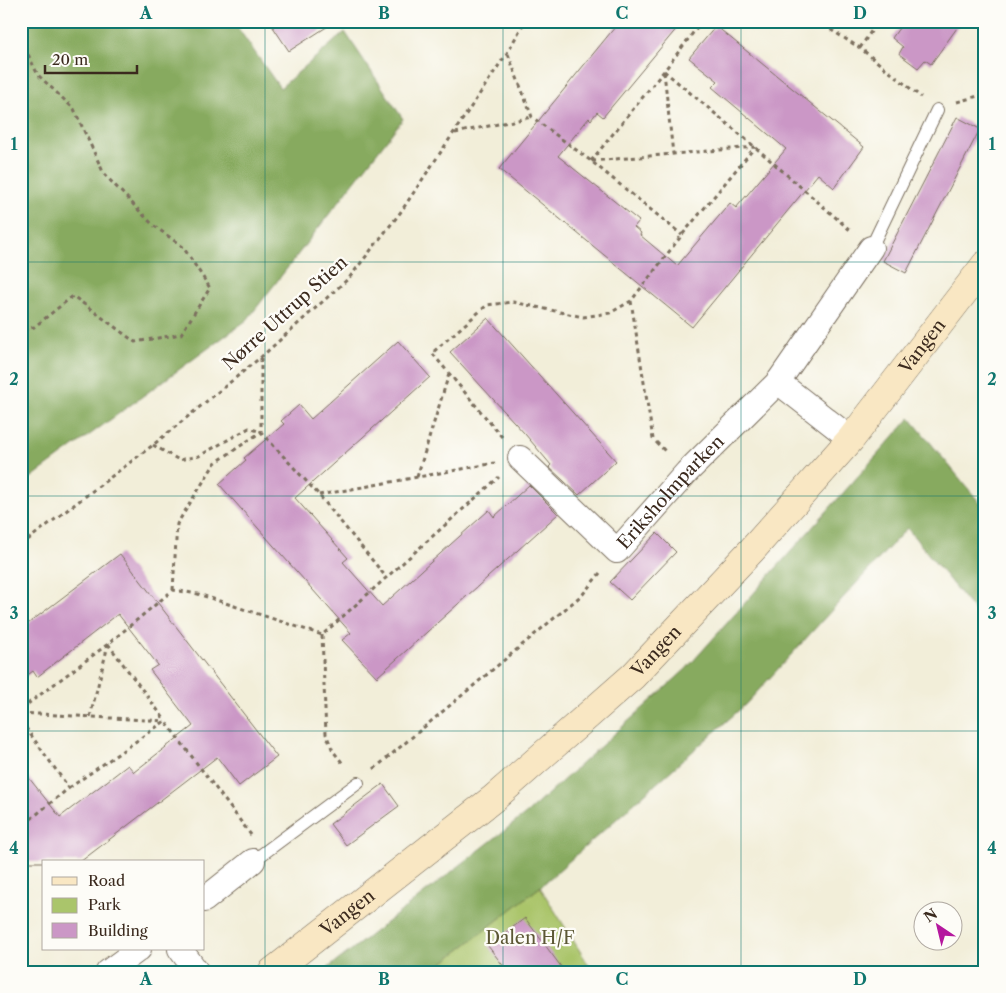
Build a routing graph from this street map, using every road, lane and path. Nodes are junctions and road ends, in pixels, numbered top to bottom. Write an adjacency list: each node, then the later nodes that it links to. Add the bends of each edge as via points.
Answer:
1 (525, 21): 7 (path, Nørre Uttrup Stien)
2 (702, 21): 8 (path)
3 (816, 21): 6 (path)
4 (878, 21): 6 (path)
5 (21, 40): 20 (path, via 38,75 74,109 104,174 152,225 183,247 210,288 181,334 135,342 73,296 34,327)
6 (860, 48): 10 (path)
7 (507, 53): 11 (path); 12 (path, Nørre Uttrup Stien)
8 (664, 72): 13 (path); 14 (path); 15 (path)
9 (985, 94): 10 (path)
10 (937, 110): 17 (lane, Eriksholmparken)
11 (532, 117): 12 (path); 15 (path)
12 (454, 134): 21 (path, Nørre Uttrup Stien, via 400,214 349,278)
13 (755, 147): 14 (path); 16 (path); 17 (path)
14 (673, 154): 15 (path)
15 (591, 161): 16 (path)
16 (682, 234): 19 (path)
17 (871, 248): 23 (street, Eriksholmparken)
18 (983, 266): 25 (street, Vangen)
19 (631, 301): 22 (path, via 610,313 583,317 513,302 487,305 432,352); 28 (path, via 653,439)
20 (21, 331)
21 (261, 357): 24 (path); 26 (path, Nørre Uttrup Stien)
22 (449, 374): 27 (path); 29 (path)
23 (778, 382): 25 (street); 28 (street, Eriksholmparken)
24 (261, 432): 26 (path, via 249,428 199,456 179,460); 30 (path); 34 (path, via 215,464 177,524)
25 (851, 438): 51 (street, Vangen, via 750,552 633,676 494,798)
26 (153, 445): 31 (path, Nørre Uttrup Stien)
27 (520, 458): 29 (path); 32 (street, Eriksholmparken); 33 (path)
28 (687, 472): 32 (street, Eriksholmparken)
29 (417, 477): 30 (path)
30 (319, 495): 33 (path)
31 (21, 545)
32 (617, 551): 42 (path, via 583,594)
33 (386, 577): 35 (path)
34 (174, 590): 35 (path, via 198,594); 36 (path)
35 (322, 635): 42 (path, via 326,734 333,751)
36 (108, 644): 37 (path); 39 (path); 41 (path)
37 (21, 709)
38 (21, 713): 39 (path)
39 (90, 717): 41 (path)
40 (21, 721): 43 (path)
41 (165, 721): 43 (path); 45 (path)
42 (358, 782): 45 (lane)
43 (69, 788): 44 (path)
44 (21, 827)
45 (259, 857): 46 (street)
46 (205, 899)
47 (138, 950): 49 (street)
48 (181, 950): 50 (street)
49 (108, 972)
50 (197, 972)
51 (272, 972)

